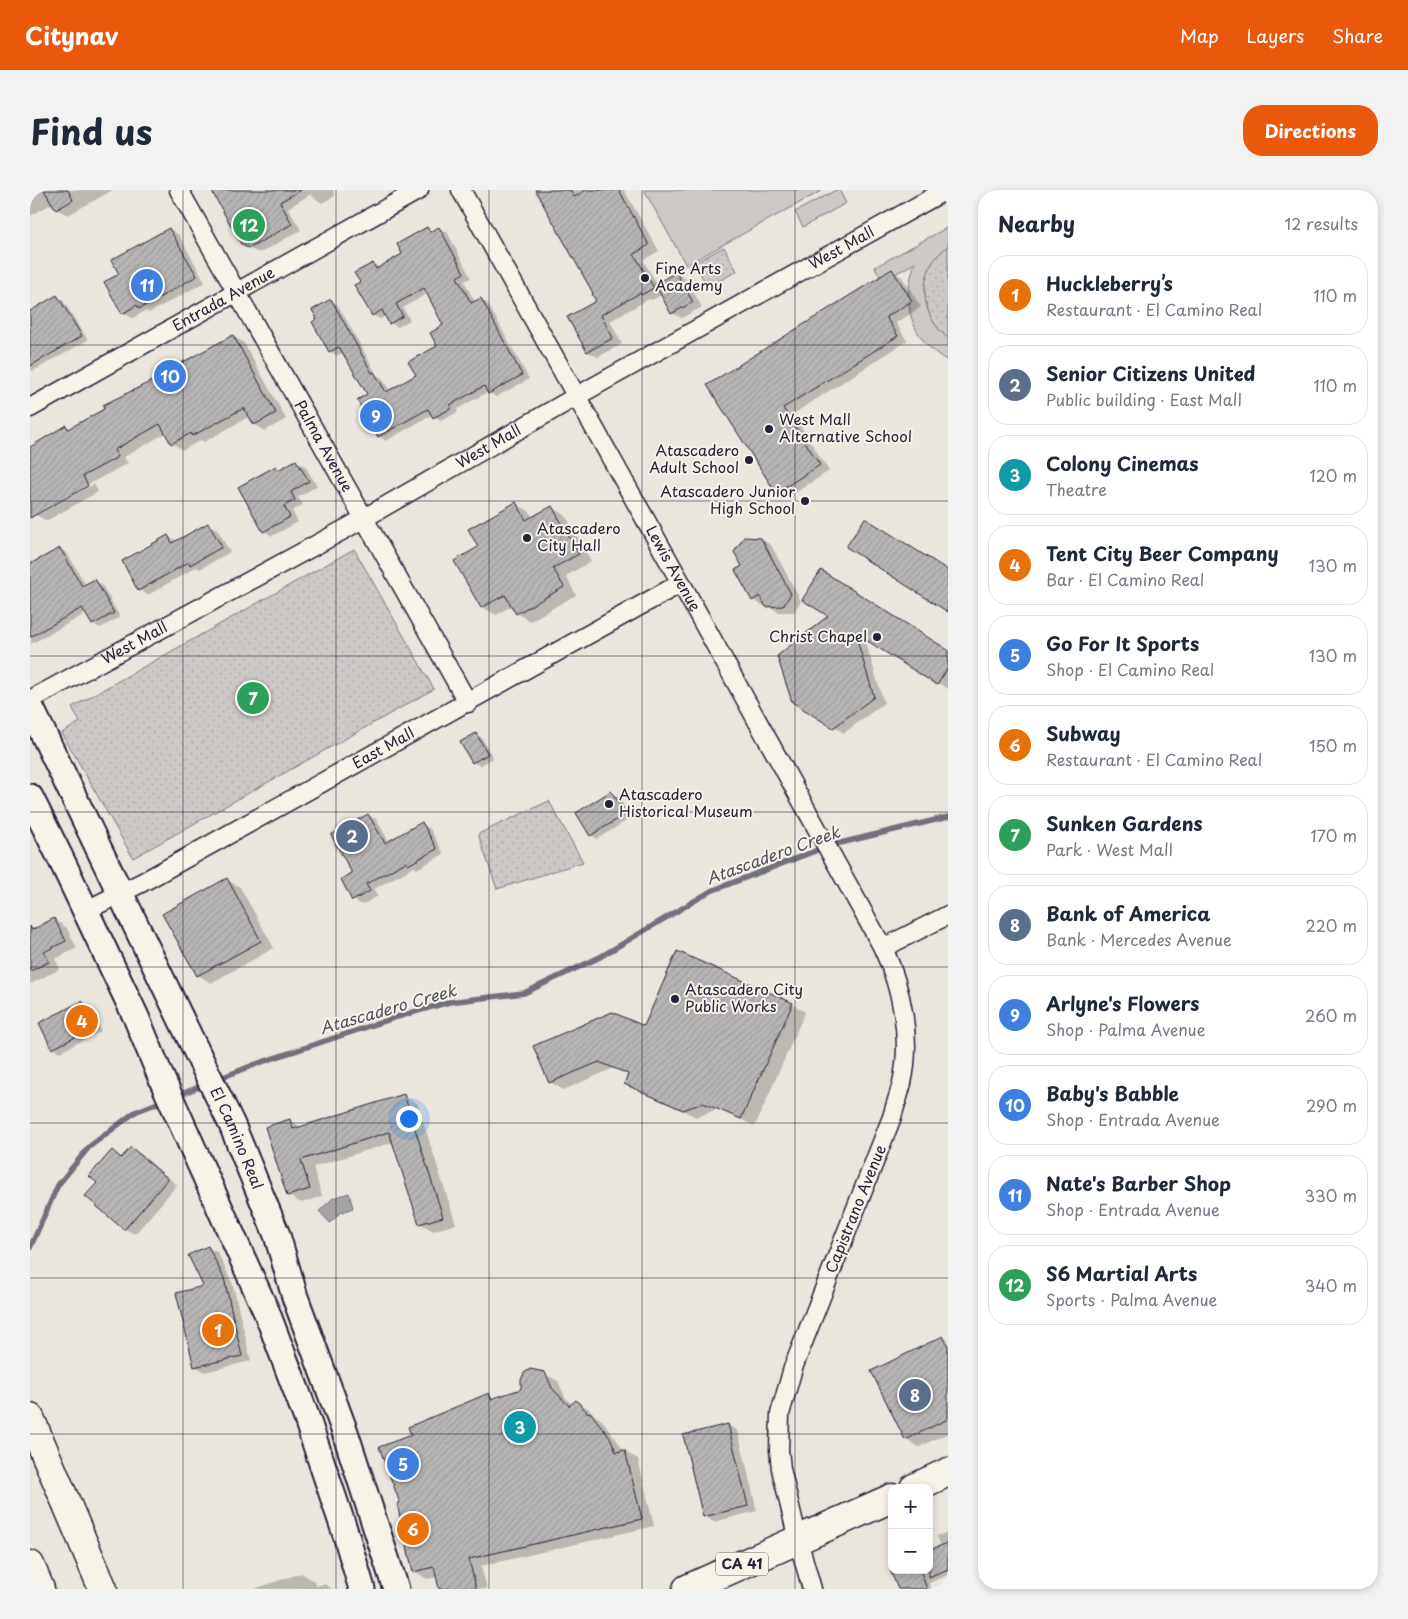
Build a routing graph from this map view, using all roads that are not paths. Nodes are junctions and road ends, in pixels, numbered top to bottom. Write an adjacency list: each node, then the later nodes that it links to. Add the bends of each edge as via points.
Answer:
1 (180, 190): 5 (street, Palma Avenue)
2 (419, 190): 5 (street, Entrada Avenue)
3 (461, 190): 6 (street, Lewis Avenue)
4 (946, 190): 6 (street, West Mall)
5 (237, 292): 7 (street, Entrada Avenue); 8 (street, Palma Avenue)
6 (577, 396): 8 (street, West Mall); 9 (street, Lewis Avenue)
7 (30, 408)
8 (364, 518): 10 (street, West Mall); 11 (street, Palma Avenue)
9 (682, 583): 11 (street, East Mall); 17 (street, Lewis Avenue)
10 (30, 700)
11 (468, 703): 14 (street, East Mall)
12 (30, 706): 14 (main road, El Camino Real)
13 (30, 797): 15 (main road)
14 (121, 894): 15 (street, East Mall); 27 (main road, El Camino Real, via 232,1125 277,1235 295,1297 336,1406)
15 (85, 911): 26 (main road, via 268,1313)
16 (948, 915): 17 (street)
17 (883, 948): 22 (street, Capistrano Avenue, via 896,978 904,1012 905,1065 892,1117 784,1397 779,1450)
18 (30, 1418): 25 (main road)
19 (948, 1472): 20 (main road)
20 (922, 1484)
21 (888, 1500): 22 (main road, CA 41)
22 (798, 1540): 28 (main road, CA 41); 29 (street, Capistrano Avenue)
23 (30, 1565): 24 (main road)
24 (40, 1589)
25 (103, 1589)
26 (362, 1589)
27 (396, 1589)
28 (687, 1589)
29 (812, 1589)

